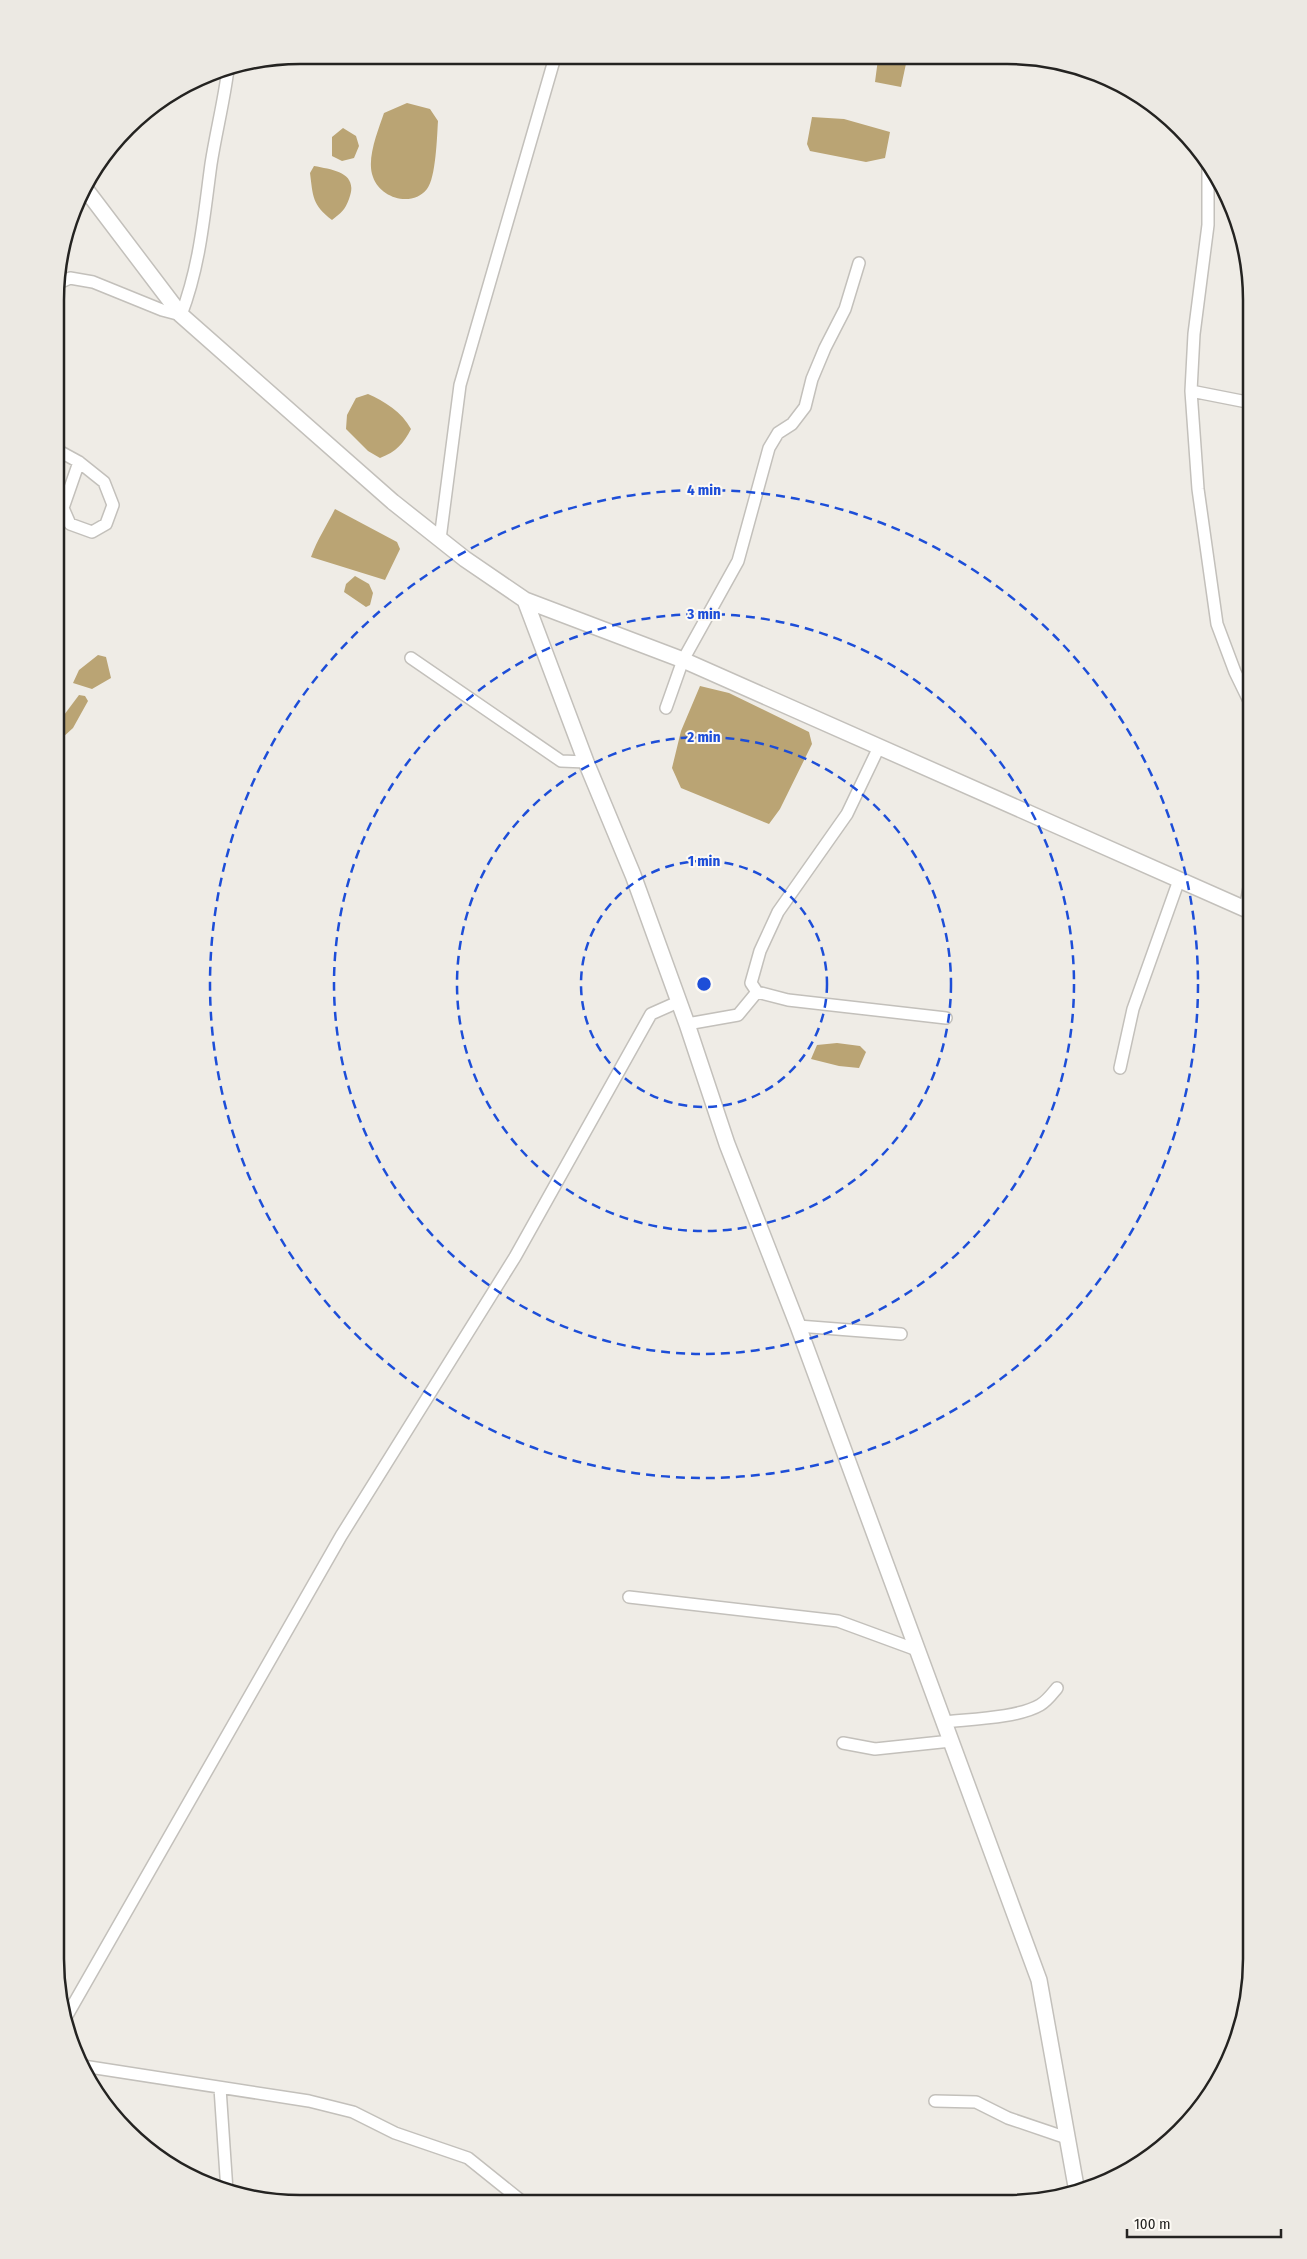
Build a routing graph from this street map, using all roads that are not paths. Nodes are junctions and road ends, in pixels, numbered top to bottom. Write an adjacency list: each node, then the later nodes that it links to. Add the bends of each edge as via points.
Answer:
1 (553, 64): 14 (street, via 460,385)
2 (227, 75): 7 (street, via 192,288)
3 (1208, 176): 8 (street, via 1208,225 1194,334)
4 (89, 193): 7 (main road)
5 (859, 263): 17 (street, via 845,310 812,379 805,406 792,424 778,433 769,448 738,561)
6 (64, 281): 7 (street, via 70,278 93,282)
7 (182, 315): 14 (main road)
8 (1191, 391): 9 (street); 18 (street, via 1198,489 1216,624)
9 (1243, 401)
10 (64, 454): 11 (street)
11 (79, 462): 12 (street); 13 (street, via 104,482 113,505 106,524 92,532 70,524)
12 (64, 505)
13 (64, 510)
14 (440, 539): 15 (main road)
15 (524, 600): 17 (main road); 21 (main road)
16 (412, 658): 21 (street, via 561,761)
17 (683, 660): 19 (street); 20 (main road)
18 (1243, 688)
19 (666, 708)
20 (879, 747): 22 (main road); 24 (street, via 847,814 778,912 760,951 751,983)
21 (586, 762): 25 (main road, via 633,875)
22 (1179, 880): 23 (main road); 28 (street, via 1133,1009)
23 (1243, 909)
24 (757, 992): 26 (street, via 788,1000); 27 (street, via 738,1015)
25 (678, 1002): 27 (main road); 37 (street, via 651,1014 515,1257 341,1536)
26 (946, 1018)
27 (687, 1024): 29 (main road, via 727,1144)
28 (1120, 1068)
29 (798, 1326): 30 (street); 32 (main road)
30 (901, 1334)
31 (629, 1597): 32 (street, via 838,1621)
32 (917, 1650): 34 (main road)
33 (1057, 1688): 34 (street, via 1036,1707 1007,1715)
34 (944, 1722): 35 (main road)
35 (951, 1741): 36 (street, via 875,1749); 41 (main road, via 1039,1980)
36 (843, 1743)
37 (70, 2011)
38 (90, 2067): 39 (street)
39 (220, 2088): 42 (street); 44 (street, via 309,2101 353,2112 395,2133 468,2158)
40 (935, 2101): 41 (street, via 976,2102 1008,2118)
41 (1067, 2138): 43 (main road)
42 (227, 2184)
43 (1076, 2185)
44 (514, 2195)

